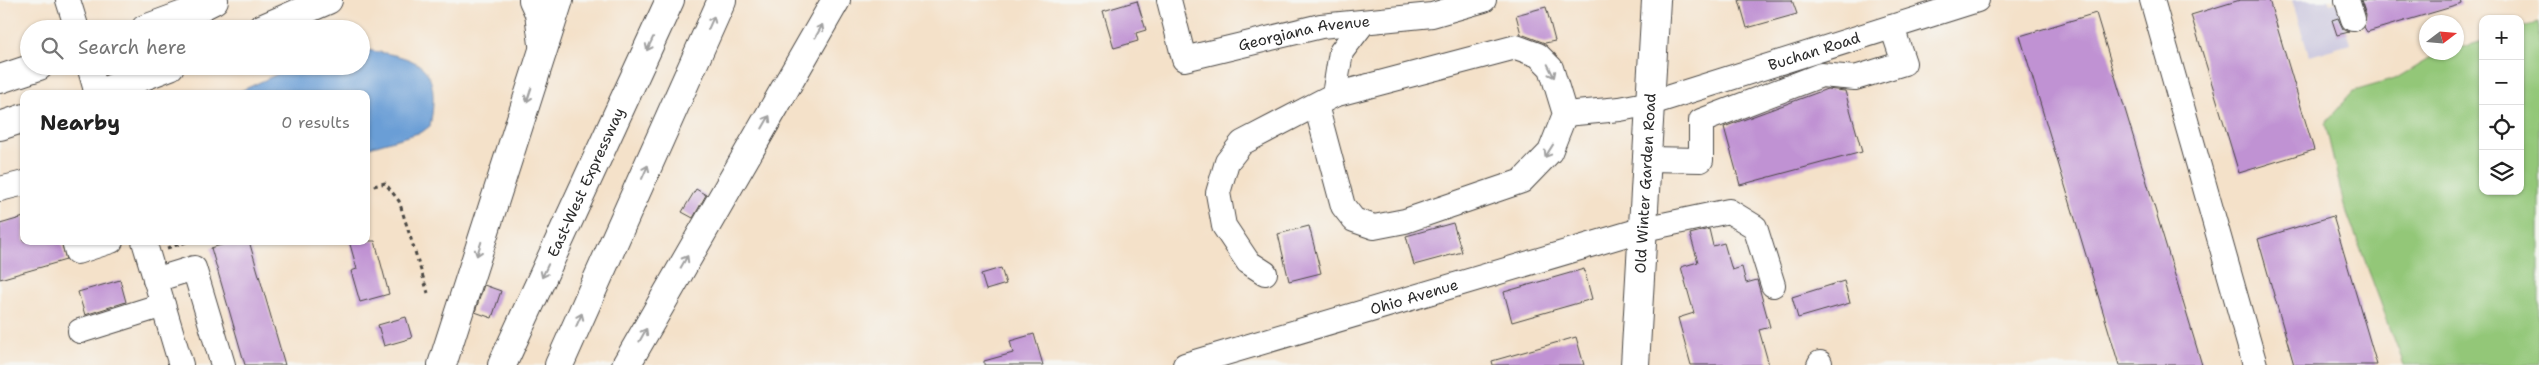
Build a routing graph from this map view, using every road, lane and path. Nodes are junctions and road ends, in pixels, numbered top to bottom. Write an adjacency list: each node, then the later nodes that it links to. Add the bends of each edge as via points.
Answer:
1 (68, 0): 14 (street)
2 (214, 0): 15 (main road)
3 (328, 0): 16 (main road)
4 (533, 0): 19 (main road, via 539,13)
5 (559, 0): 19 (main road)
6 (670, 0): 50 (main road, East-West Expressway, one-way to 50)
7 (722, 0): 51 (main road, one-way to 7)
8 (836, 0): 52 (main road, one-way to 8)
9 (1170, 0): 17 (street, Georgiana Avenue, via 1184,59 1321,26)
10 (1484, 0): 17 (street, Georgiana Avenue, via 1432,15)
11 (1656, 0): 29 (main road, Old Winter Garden Road)
12 (1977, 0): 18 (street, Buchan Road)
13 (2152, 0): 55 (street)
14 (74, 20)
15 (170, 20)
16 (282, 20)
17 (1364, 22): 28 (street, via 1341,52)
18 (1892, 27): 20 (street, Buchan Road); 27 (street, via 1904,62 1855,78 1821,75)
19 (544, 48): 49 (main road, one-way to 49)
20 (1755, 70): 27 (street); 29 (street, Buchan Road)
21 (20, 72): 24 (main road)
22 (92, 75): 25 (street)
23 (147, 75): 26 (main road)
24 (0, 79)
25 (96, 90)
26 (107, 90)
27 (1766, 96): 33 (street, via 1701,121 1701,160)
28 (1325, 100): 30 (street, one-way to 30, via 1516,47 1538,55 1552,68); 30 (street, one-way to 28, via 1550,152 1522,181 1404,222 1374,227 1354,220 1343,206); 41 (street, via 1242,143 1227,162 1218,193 1224,226 1248,262)
29 (1651, 103): 30 (street, Buchan Road); 33 (main road, Old Winter Garden Road)
30 (1565, 114)
31 (20, 119): 32 (main road)
32 (0, 126)
33 (1648, 159): 37 (main road, Old Winter Garden Road)
34 (20, 184): 36 (street)
35 (370, 187): 44 (path, via 385,183 399,201)
36 (0, 189)
37 (1644, 229): 43 (street, Ohio Avenue, via 1729,211 1755,227); 53 (street, Ohio Avenue); 54 (main road, Old Winter Garden Road)
38 (75, 245): 39 (street, via 77,252)
39 (99, 245)
40 (145, 245): 42 (street)
41 (1265, 273)
42 (155, 280): 45 (street); 48 (street, via 194,268)
43 (1773, 285)
44 (428, 293)
45 (163, 305): 46 (street); 47 (street)
46 (80, 331)
47 (182, 365)
48 (223, 365)
49 (442, 365)
50 (502, 365)
51 (559, 365)
52 (626, 365)
53 (1185, 365)
54 (1635, 365)
55 (2255, 365)

